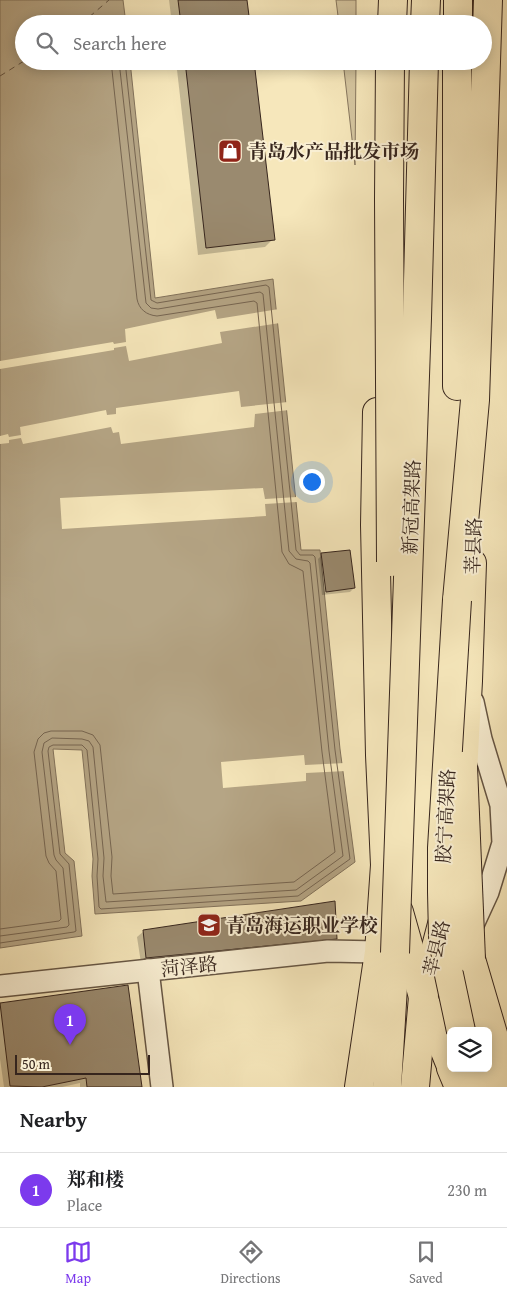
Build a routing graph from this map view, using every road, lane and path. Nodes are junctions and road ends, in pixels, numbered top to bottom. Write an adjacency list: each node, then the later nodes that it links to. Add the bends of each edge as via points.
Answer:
1 (393, 0): 7 (main road)
2 (397, 0): 8 (main road)
3 (426, 0): 9 (main road)
4 (458, 0): 10 (main road)
5 (488, 0): 11 (main road)
6 (492, 0): 12 (main road, 莘县路)
7 (392, 15)
8 (396, 15)
9 (425, 15)
10 (458, 15)
11 (487, 15)
12 (491, 15)
13 (392, 70): 22 (main road, via 378,325 376,525)
14 (392, 70): 24 (main road, bridge)
15 (424, 70): 24 (main road, 新冠高架路, bridge, via 418,318)
16 (457, 70): 19 (main road)
17 (486, 70): 19 (main road, via 474,400)
18 (490, 70): 20 (main road, 莘县路)
19 (457, 600): 29 (main road, 胶宁高架路, bridge, via 442,892 443,936); 32 (main road, bridge, via 471,959 496,1044)
20 (468, 681): 21 (street, via 501,805); 23 (main road, 莘县路, via 458,847)
21 (505, 836): 25 (street, via 488,892 471,928)
22 (385, 865): 24 (main road); 28 (main road)
23 (450, 890): 25 (main road); 28 (main road, 莘县路)
24 (387, 952): 26 (street, 菏泽路, via 328,951); 37 (main road); 38 (main road)
25 (463, 968): 30 (main road)
26 (148, 970): 27 (street, 菏泽路); 36 (street)
27 (0, 986)
28 (423, 997): 31 (main road); 39 (main road, 莘县路)
29 (460, 1027)
30 (477, 1027)
31 (447, 1057)
32 (507, 1069)
33 (492, 1071): 42 (main road)
34 (453, 1072): 40 (main road)
35 (476, 1072): 41 (main road)
36 (162, 1087)
37 (358, 1087)
38 (387, 1087)
39 (415, 1087)
40 (459, 1087)
41 (482, 1087)
42 (498, 1087)

